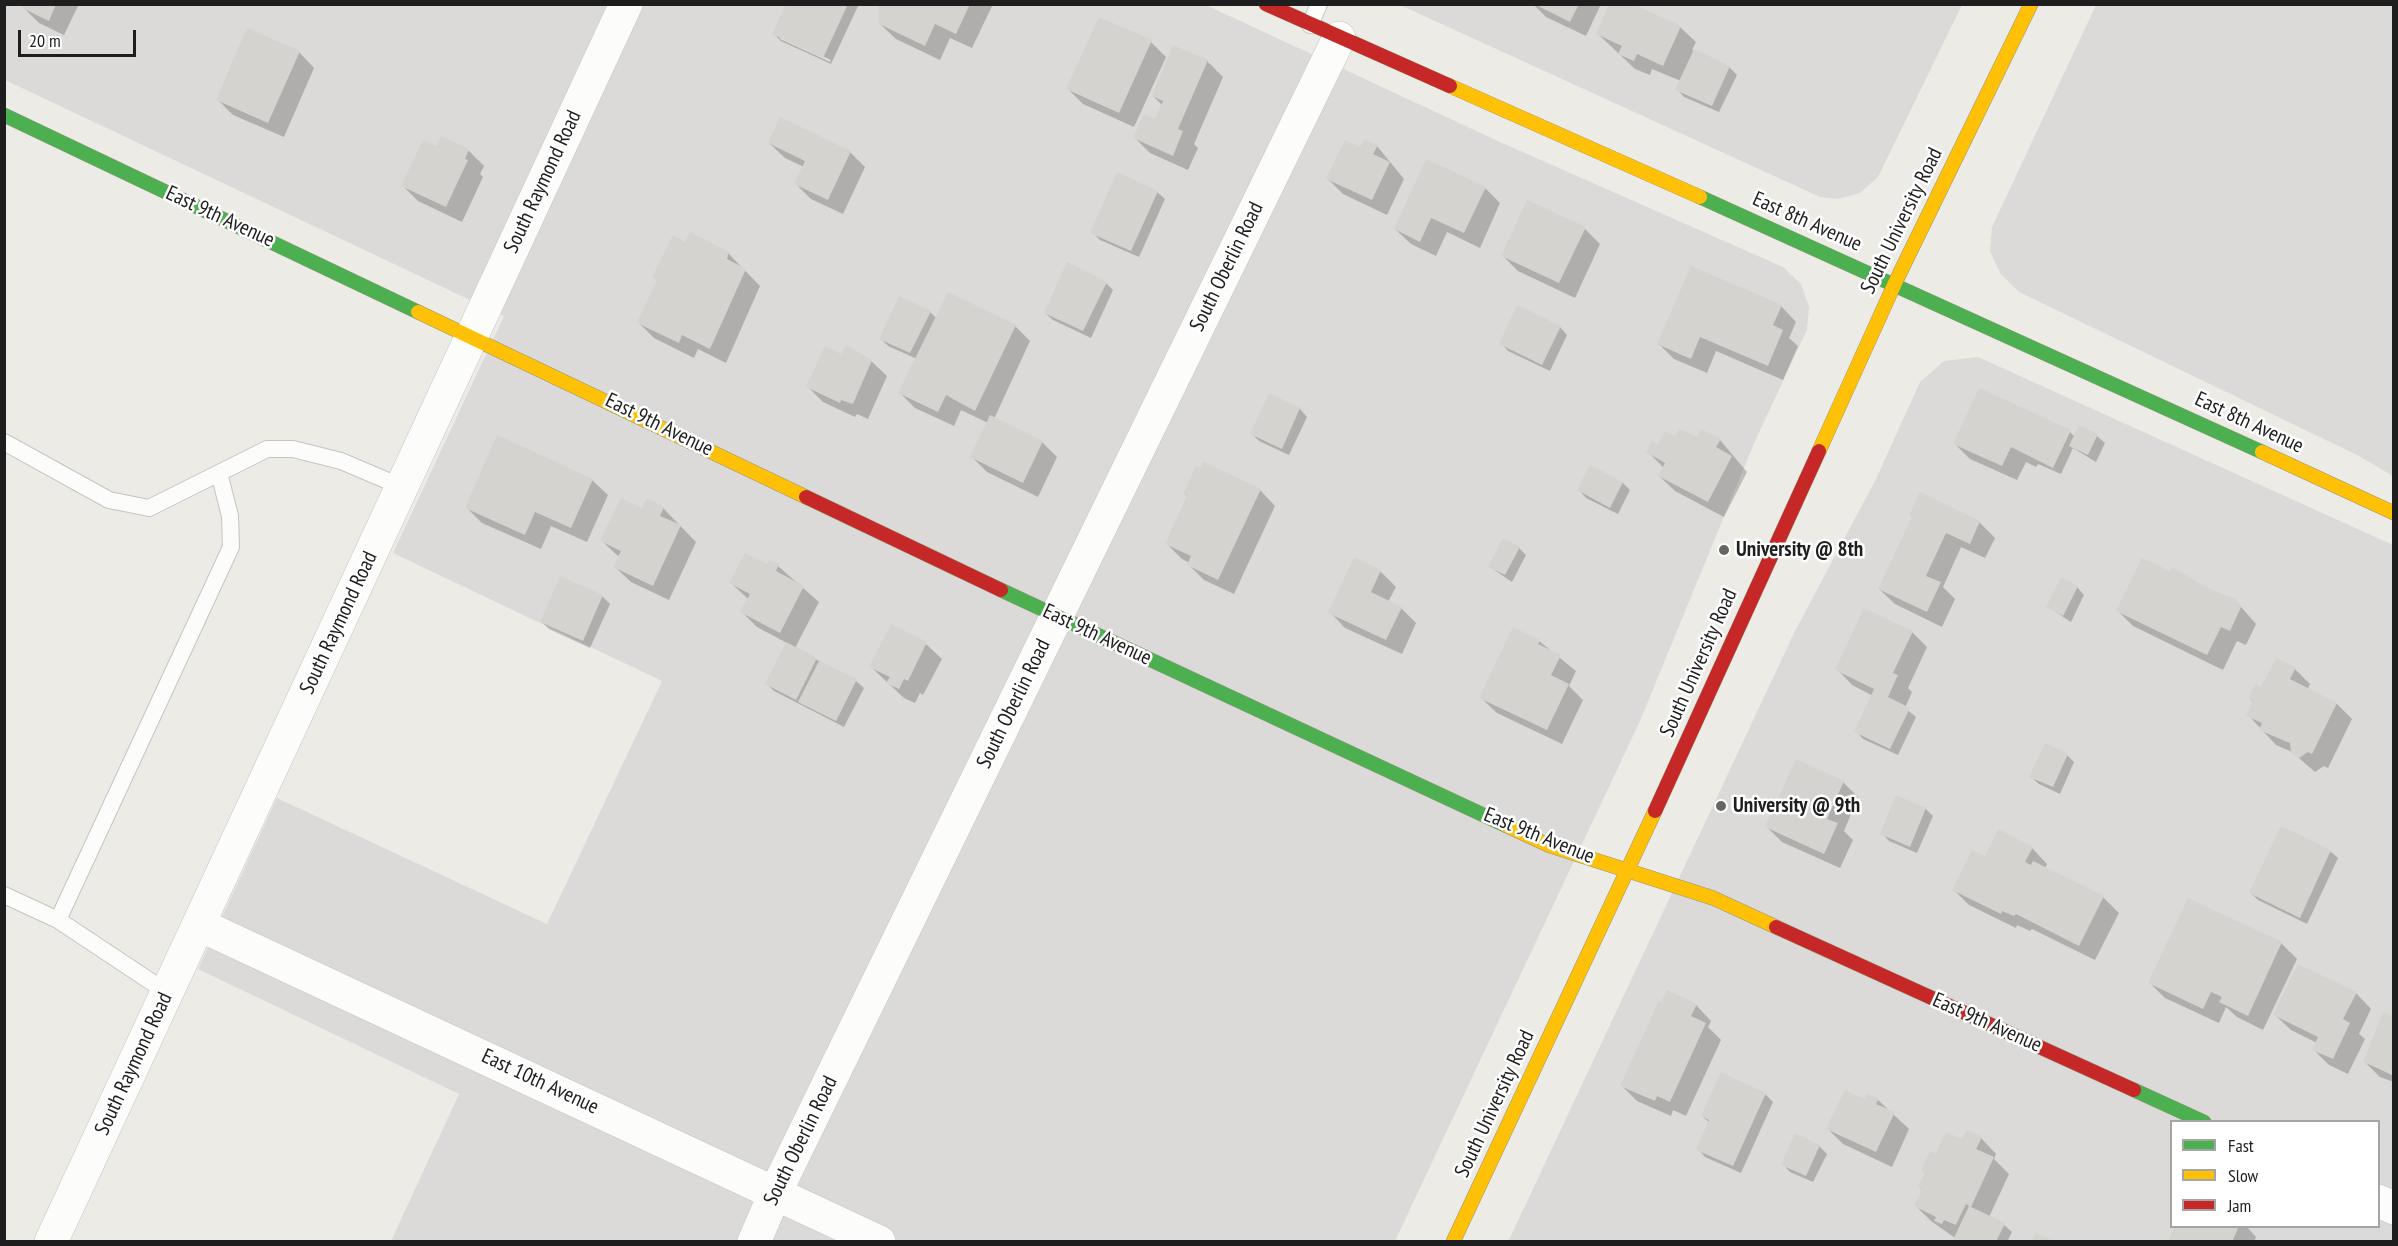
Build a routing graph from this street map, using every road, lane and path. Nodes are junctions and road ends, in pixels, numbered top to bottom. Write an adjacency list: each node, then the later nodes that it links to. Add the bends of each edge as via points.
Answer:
1 (626, 4): 9 (street, South Raymond Road)
2 (1266, 4): 5 (street, East 8th Avenue)
3 (1319, 4): 5 (lane)
4 (2031, 4): 8 (street, South University Road)
5 (1310, 25): 6 (street, East 8th Avenue)
6 (1339, 38): 8 (street, East 8th Avenue); 14 (street, South Oberlin Road)
7 (4, 115): 9 (street, East 9th Avenue)
8 (1895, 283): 13 (street, East 8th Avenue); 15 (street, South University Road)
9 (472, 335): 12 (street, South Raymond Road); 14 (street, East 9th Avenue)
10 (4, 442): 11 (lane, via 109,500 149,508)
11 (219, 473): 12 (lane, via 267,449 293,449 341,461); 17 (lane, via 230,516 231,547)
12 (402, 487): 18 (street, South Raymond Road)
13 (2394, 513)
14 (1057, 616): 15 (street, East 9th Avenue, via 1548,845); 21 (street, South Oberlin Road)
15 (1628, 870): 20 (street, East 9th Avenue, via 1713,898); 27 (street, South University Road)
16 (4, 895): 17 (lane)
17 (58, 920): 19 (lane)
18 (200, 925): 19 (street, South Raymond Road); 21 (street, East 10th Avenue)
19 (168, 993): 24 (street, South Raymond Road)
20 (2200, 1120)
21 (776, 1191): 25 (street, South Oberlin Road); 26 (street, East 10th Avenue)
22 (2380, 1201): 23 (street)
23 (2394, 1208)
24 (51, 1242)
25 (754, 1242)
26 (879, 1242)
27 (1453, 1242)

